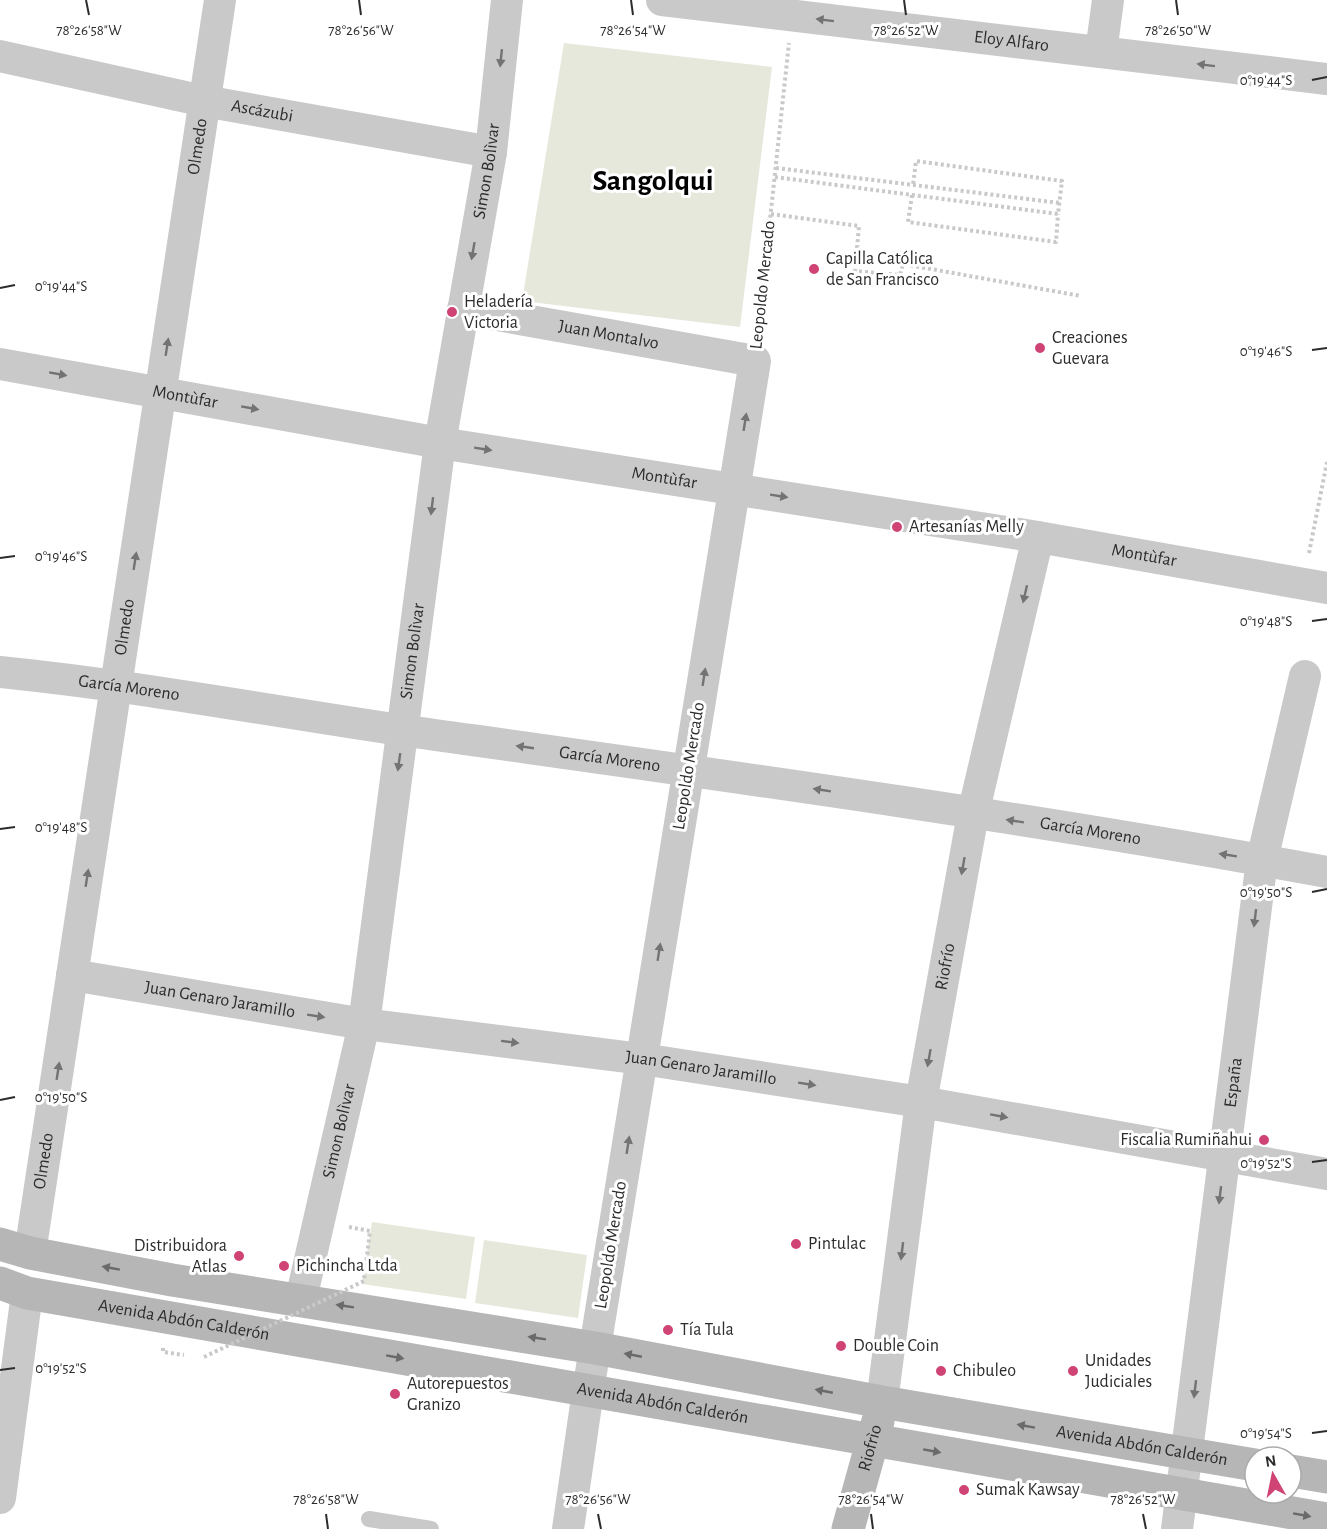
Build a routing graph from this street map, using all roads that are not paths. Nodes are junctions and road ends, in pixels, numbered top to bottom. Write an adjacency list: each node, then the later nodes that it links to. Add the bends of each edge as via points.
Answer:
1 (220, 0): 9 (street, Olmedo)
2 (507, 0): 10 (street, Simon Bolìvar, one-way to 10)
3 (663, 0): 5 (street, Eloy Alfaro)
4 (1108, 0): 6 (street)
5 (793, 8): 6 (street, Eloy Alfaro, one-way to 5)
6 (1101, 52): 8 (street, Eloy Alfaro, one-way to 6)
7 (0, 56): 9 (street, Ascázubi)
8 (1327, 79)
9 (204, 101): 10 (street, Ascázubi); 14 (street, Olmedo, one-way to 9)
10 (491, 152): 11 (street, Simon Bolìvar, one-way to 11)
11 (463, 309): 12 (street, Juan Montalvo); 15 (street, Simon Bolìvar)
12 (755, 362): 16 (street, Leopoldo Mercado, one-way to 12)
13 (0, 364): 14 (street, Montùfar, one-way to 14)
14 (160, 392): 15 (street, Montùfar, one-way to 15); 21 (street, Olmedo, one-way to 14)
15 (440, 443): 16 (street, Montùfar, one-way to 16); 22 (street, Simon Bolìvar, one-way to 22)
16 (735, 489): 17 (street, Montùfar, one-way to 17); 23 (street, Leopoldo Mercado, one-way to 16)
17 (1038, 537): 18 (street, Montùfar); 24 (street, Riofrío, one-way to 24)
18 (1315, 586)
19 (0, 672): 21 (street, García Moreno)
20 (1305, 676): 25 (street, España)
21 (116, 684): 22 (street, García Moreno); 27 (street, Olmedo, one-way to 21)
22 (403, 730): 23 (street, García Moreno, one-way to 22); 28 (street, Simon Bolìvar, one-way to 28)
23 (689, 769): 24 (street, García Moreno, one-way to 23); 29 (street, Leopoldo Mercado, one-way to 23)
24 (973, 814): 25 (street, García Moreno, one-way to 24); 30 (street, Riofrío, one-way to 30)
25 (1262, 860): 26 (street, García Moreno); 31 (street, España, one-way to 31)
26 (1327, 872)
27 (72, 975): 28 (street, Juan Genaro Jaramillo, one-way to 28); 33 (street, Olmedo, one-way to 27)
28 (364, 1024): 29 (street, Juan Genaro Jaramillo, one-way to 29); 35 (street, Simon Bolìvar)
29 (642, 1059): 30 (street, Juan Genaro Jaramillo, one-way to 30); 36 (street, Leopoldo Mercado, one-way to 29)
30 (921, 1102): 31 (street, Juan Genaro Jaramillo, one-way to 31); 39 (street, Riofrío, one-way to 39)
31 (1225, 1156): 32 (street, Juan Genaro Jaramillo); 41 (street, España, one-way to 41)
32 (1327, 1174)
33 (15, 1248): 35 (main road, Avenida Abdón Calderón, one-way to 33, via 172,1280)
34 (14, 1288): 37 (street); 38 (main road, Avenida Abdón Calderón, one-way to 38)
35 (301, 1299): 36 (main road, Avenida Abdón Calderón, one-way to 35)
36 (595, 1348): 38 (street, Leopoldo Mercado); 39 (main road, Avenida Abdón Calderón, one-way to 36)
37 (9, 1369): 46 (street)
38 (588, 1390): 40 (main road, Avenida Abdón Calderón); 50 (street, Leopoldo Mercado)
39 (882, 1402): 40 (main road, Riofrìo); 41 (main road, Avenida Abdón Calderón, one-way to 39)
40 (874, 1441): 45 (main road, Avenida Abdón Calderón, one-way to 45); 51 (main road, Riofrìo)
41 (1187, 1454): 42 (main road, Avenida Abdón Calderón); 45 (street, España)
42 (1243, 1463)
43 (1303, 1473): 44 (main road)
44 (1327, 1478)
45 (1183, 1494): 48 (main road, Avenida Abdón Calderón, one-way to 48); 52 (street, España)
46 (0, 1498)
47 (369, 1519): 49 (lane)
48 (1327, 1519)
49 (431, 1529)
50 (568, 1529)
51 (848, 1529)
52 (1177, 1529)

